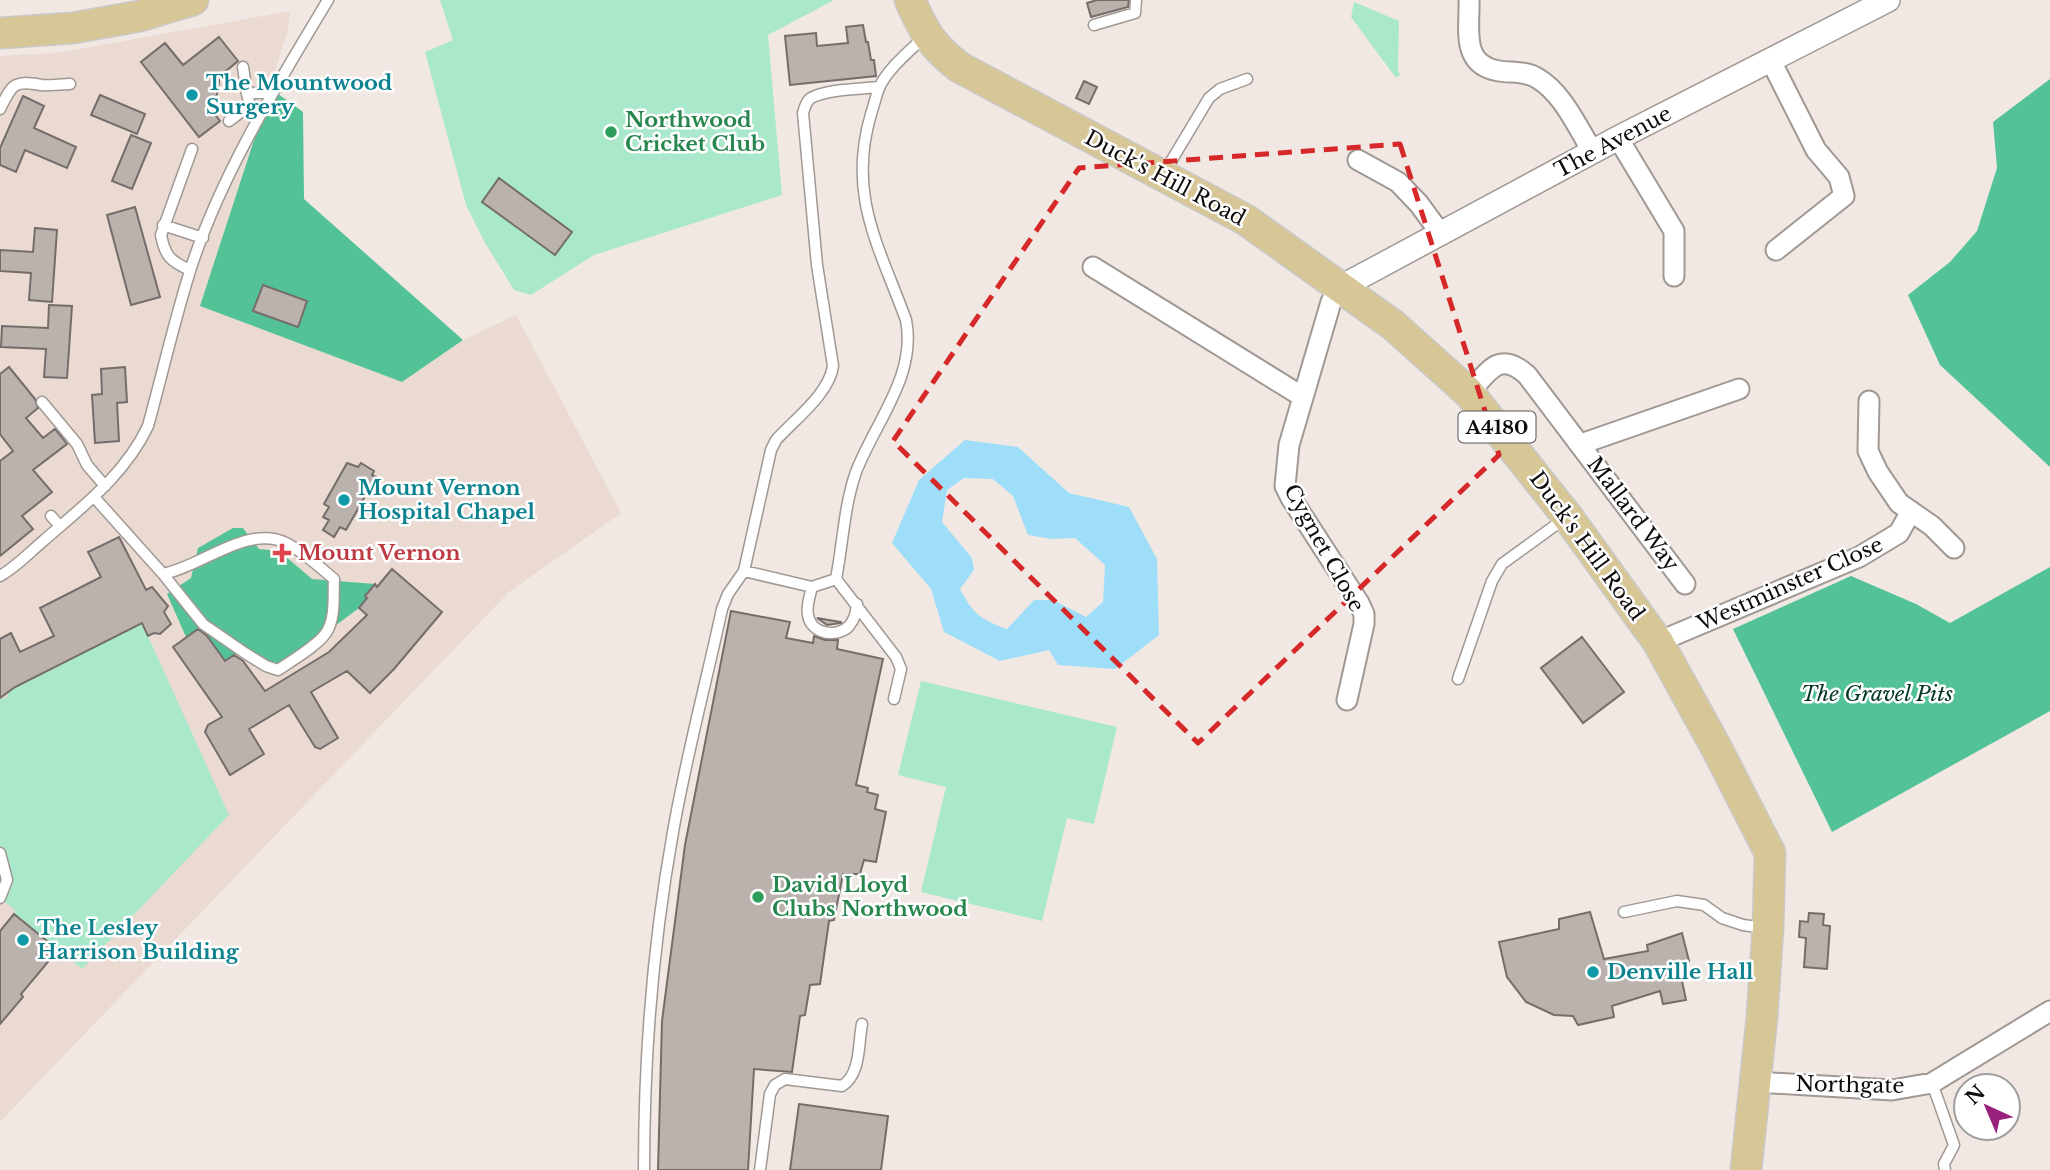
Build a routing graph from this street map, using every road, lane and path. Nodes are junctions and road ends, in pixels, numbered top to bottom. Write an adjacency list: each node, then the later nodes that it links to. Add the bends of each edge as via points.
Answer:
1 (193, 0): 8 (main road, via 141,16 73,28)
2 (328, 0): 15 (lane)
3 (910, 0): 9 (main road, Duck's Hill Road / A4180)
4 (1136, 0): 7 (lane, via 1135,13)
5 (1469, 0): 21 (street, via 1470,51 1496,71 1535,77 1554,92)
6 (1888, 0): 10 (street, The Avenue)
7 (1094, 25)
8 (0, 33)
9 (926, 35): 14 (lane); 23 (main road, Duck's Hill Road / A4180, via 959,66)
10 (1771, 61): 19 (street, The Avenue); 27 (street, via 1816,150 1839,177 1844,196)
11 (243, 67): 16 (lane)
12 (1247, 79): 23 (lane, via 1209,98)
13 (69, 84): 17 (lane, via 25,81 15,85)
14 (879, 87): 46 (lane, via 827,94 805,104 817,265 833,366 824,390 771,450); 50 (lane, via 864,139 861,178 867,215 906,320 907,359 856,472 845,511)
15 (274, 91): 16 (lane); 26 (lane, via 225,183)
16 (247, 94): 18 (lane, via 250,105)
17 (0, 109)
18 (229, 121)
19 (1618, 138): 21 (street, The Avenue); 30 (street, via 1674,231)
20 (192, 149): 24 (lane)
21 (1593, 152): 25 (street, The Avenue)
22 (1358, 160): 25 (street, via 1398,182)
23 (1162, 176): 31 (main road, Duck's Hill Road / A4180, via 1246,220)
24 (163, 225): 26 (lane); 29 (lane, via 160,235 167,254)
25 (1441, 234): 31 (street, The Avenue)
26 (203, 238): 29 (lane)
27 (1776, 250)
28 (1093, 267): 34 (street)
29 (190, 270): 38 (lane, via 148,426 133,454)
30 (1674, 276)
31 (1341, 287): 33 (main road, Duck's Hill Road / A4180); 34 (street, Cygnet Close, via 1331,302)
32 (1739, 389): 37 (street, Mallard Way)
33 (1469, 393): 37 (street, Mallard Way, via 1493,367 1503,362 1516,365); 42 (main road, Duck's Hill Road / A4180)
34 (1303, 397): 57 (street, Cygnet Close, via 1289,445 1285,486 1364,614)
35 (1869, 401): 40 (street, via 1868,451 1899,503)
36 (42, 402): 38 (lane, via 78,444 87,465)
37 (1581, 444): 51 (street, Mallard Way)
38 (105, 486): 39 (lane)
39 (94, 497): 43 (lane); 48 (lane)
40 (1912, 512): 44 (street); 54 (street, Westminster Close, via 1899,533 1859,557)
41 (51, 516): 43 (lane)
42 (1567, 516): 54 (main road, Duck's Hill Road / A4180); 55 (lane, via 1502,564)
43 (60, 526): 49 (lane)
44 (1954, 548)
45 (188, 558): 47 (lane)
46 (744, 571): 52 (lane); 66 (lane, via 722,609 673,832 648,1028)
47 (177, 572): 48 (lane); 48 (lane, via 251,538 283,541 334,579 333,614 326,633 278,670 203,624)
48 (163, 574)
49 (0, 576)
50 (836, 579): 52 (lane); 53 (lane)
51 (1685, 584)
52 (812, 587): 53 (lane, via 807,615 821,631 839,633 847,628)
53 (858, 604): 56 (lane, via 901,669)
54 (1658, 642): 61 (main road, Duck's Hill Road / A4180, via 1770,853)
55 (1458, 679)
56 (894, 699)
57 (1347, 700)
58 (0, 853): 59 (lane, via 7,880)
59 (0, 898)
60 (1624, 912): 61 (lane, via 1677,901 1704,905 1743,925)
61 (1768, 928): 64 (main road, Duck's Hill Road / A4180)
62 (2048, 1016): 65 (street, Northgate)
63 (862, 1024): 67 (lane, via 854,1073 842,1086 785,1079 775,1085)
64 (1755, 1082): 65 (street, Northgate, via 1892,1090); 68 (main road, Duck's Hill Road / A4180)
65 (1932, 1083): 69 (lane, via 1954,1145)
66 (644, 1170)
67 (761, 1170)
68 (1746, 1170)
69 (1945, 1170)

